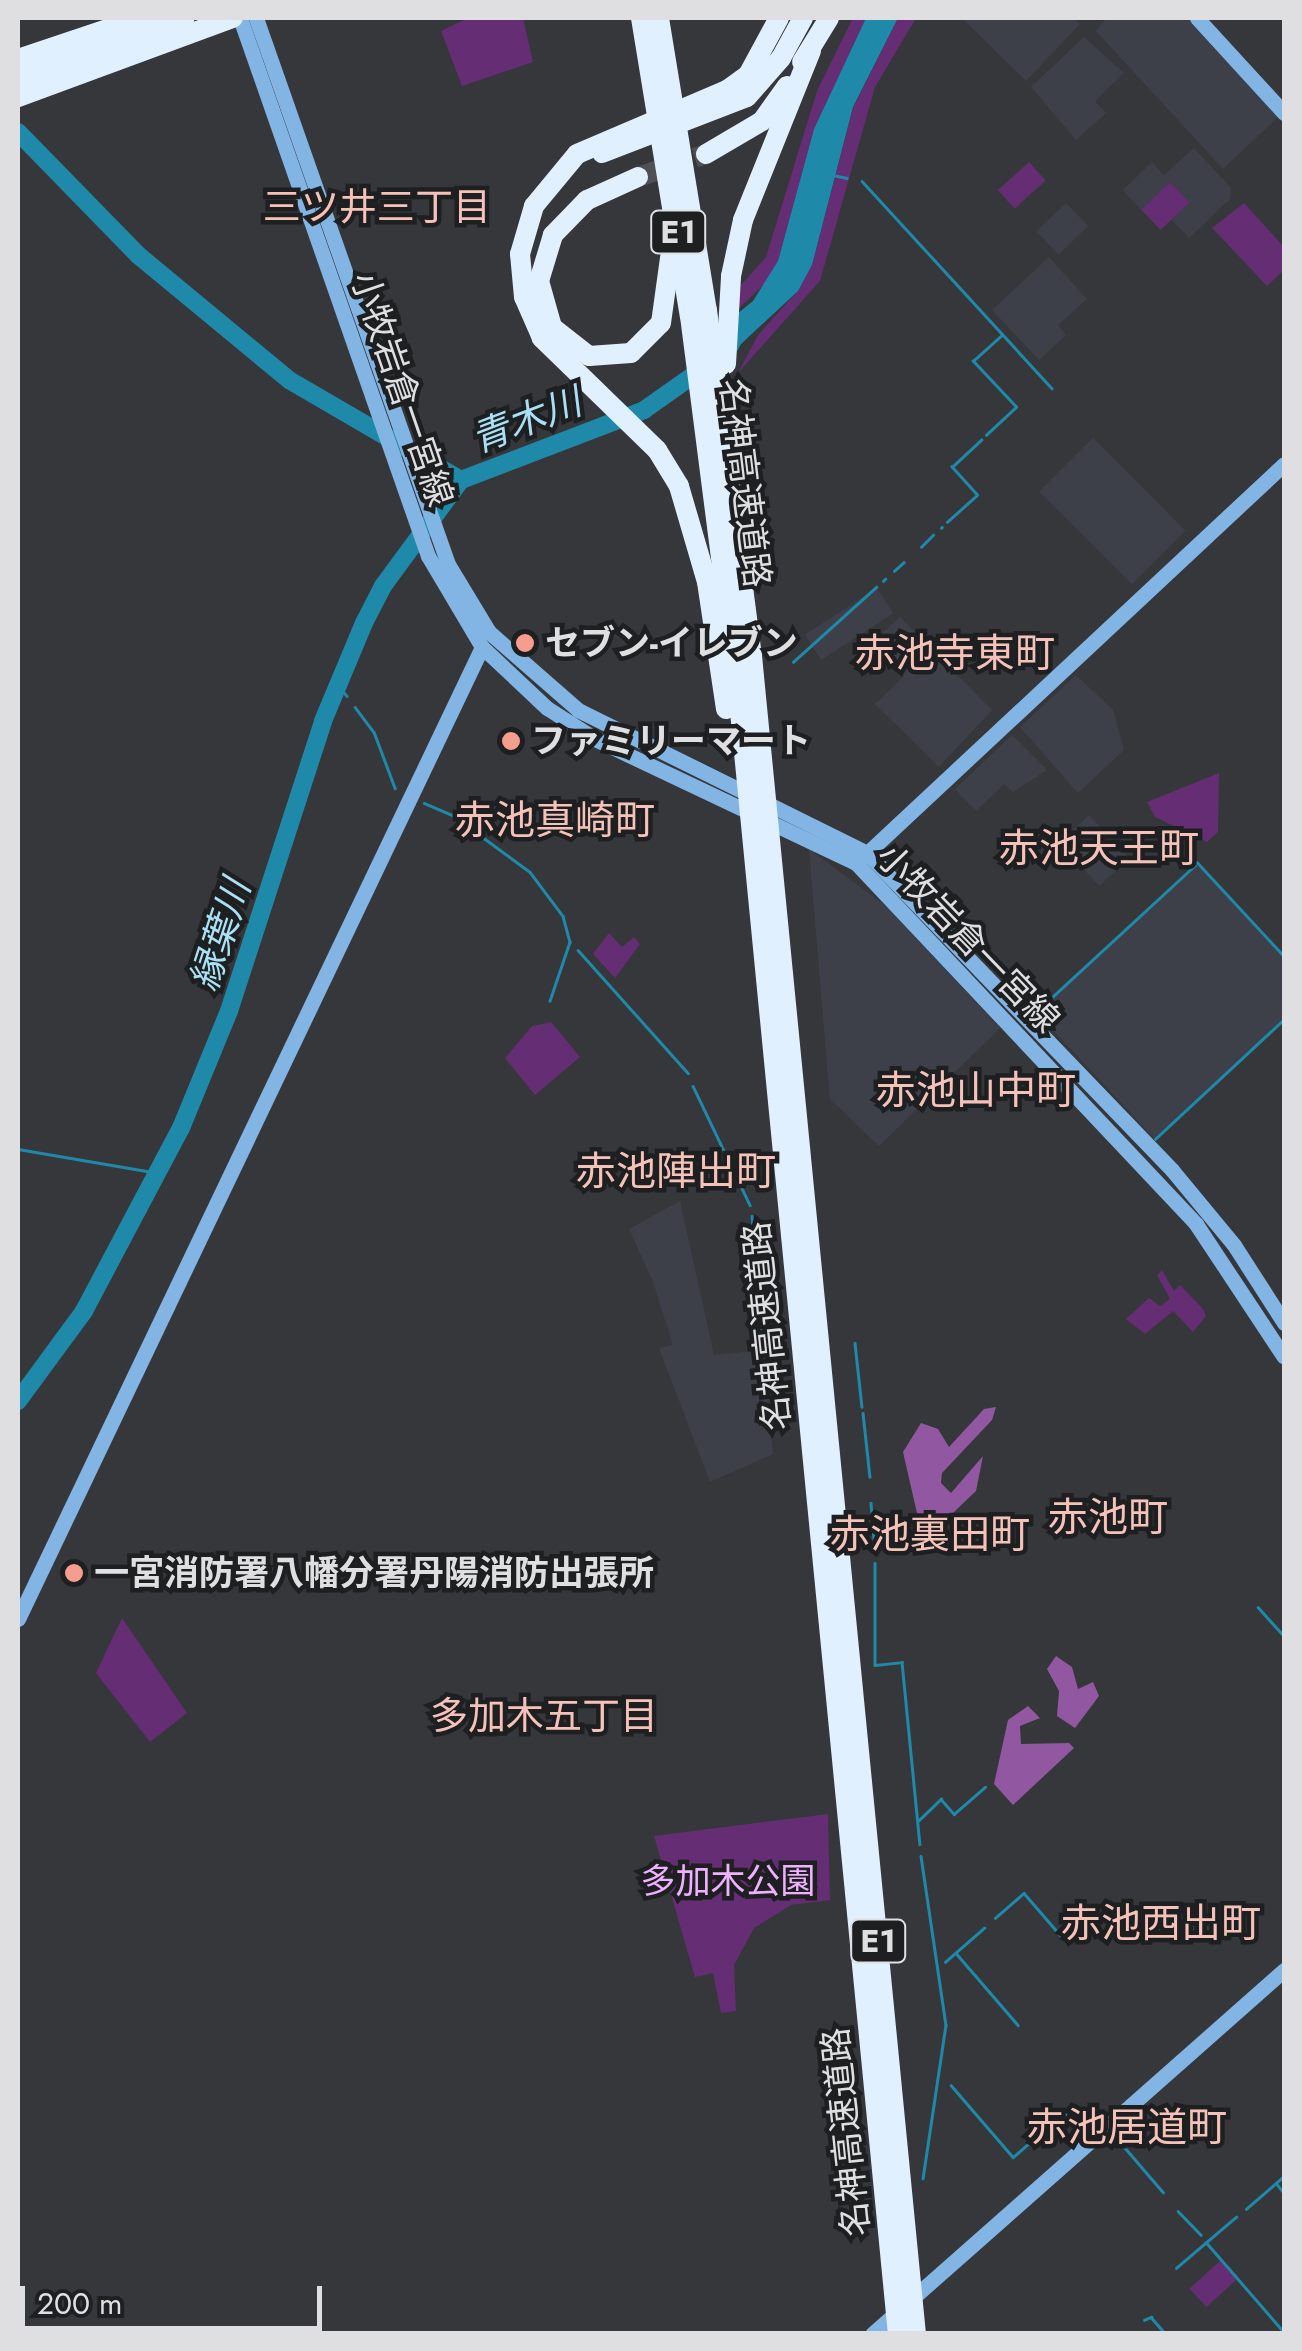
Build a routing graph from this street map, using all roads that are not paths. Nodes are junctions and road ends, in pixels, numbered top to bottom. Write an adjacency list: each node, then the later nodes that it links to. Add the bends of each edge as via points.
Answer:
1 (140, 18): 15 (highway)
2 (185, 18): 16 (highway)
3 (220, 18): 16 (highway)
4 (232, 18): 16 (highway)
5 (240, 18): 25 (main road, 小牧岩倉一宮線, via 428,556)
6 (256, 18): 28 (main road, 小牧岩倉一宮線, via 440,542 489,632 560,697)
7 (632, 18): 17 (highway)
8 (641, 18): 17 (highway)
9 (659, 18): 17 (highway)
10 (779, 18): 21 (highway, via 766,49 727,90 599,140)
11 (803, 18): 21 (highway, via 781,58 747,97)
12 (829, 18): 14 (highway)
13 (1196, 18): 18 (main road)
14 (811, 51): 20 (highway, via 762,121); 23 (highway, via 756,178 730,276)
15 (18, 59)
16 (20, 90)
17 (658, 94): 19 (highway)
18 (1284, 112)
19 (667, 148): 22 (highway, via 669,301 650,340 631,353 589,356 552,327 542,305 543,256 569,214); 23 (highway, 名神高速道路 / E1)
20 (706, 154)
21 (558, 171): 26 (highway, via 523,228 523,286 542,338 657,450 679,486 698,539)
22 (638, 177)
23 (718, 407): 26 (highway, 名神高速道路 / E1); 27 (highway, 名神高速道路 / E1, via 770,788)
24 (1284, 464): 28 (main road)
25 (482, 647): 28 (main road, 小牧岩倉一宮線, via 563,720); 32 (main road)
26 (740, 774): 27 (highway)
27 (759, 826): 31 (highway, 名神高速道路 / E1, via 835,1409 828,1424); 31 (highway, 名神高速道路 / E1, via 802,1435 812,1447)
28 (862, 858): 29 (main road, 小牧岩倉一宮線, via 1172,1170 1234,1245); 30 (main road, 小牧岩倉一宮線, via 1196,1224)
29 (1284, 1323)
30 (1284, 1356)
31 (831, 1549): 35 (highway, 名神高速道路 / E1); 36 (highway, 名神高速道路 / E1)
32 (18, 1620)
33 (1284, 1970): 34 (main road)
34 (872, 2334)
35 (898, 2334)
36 (916, 2334)

